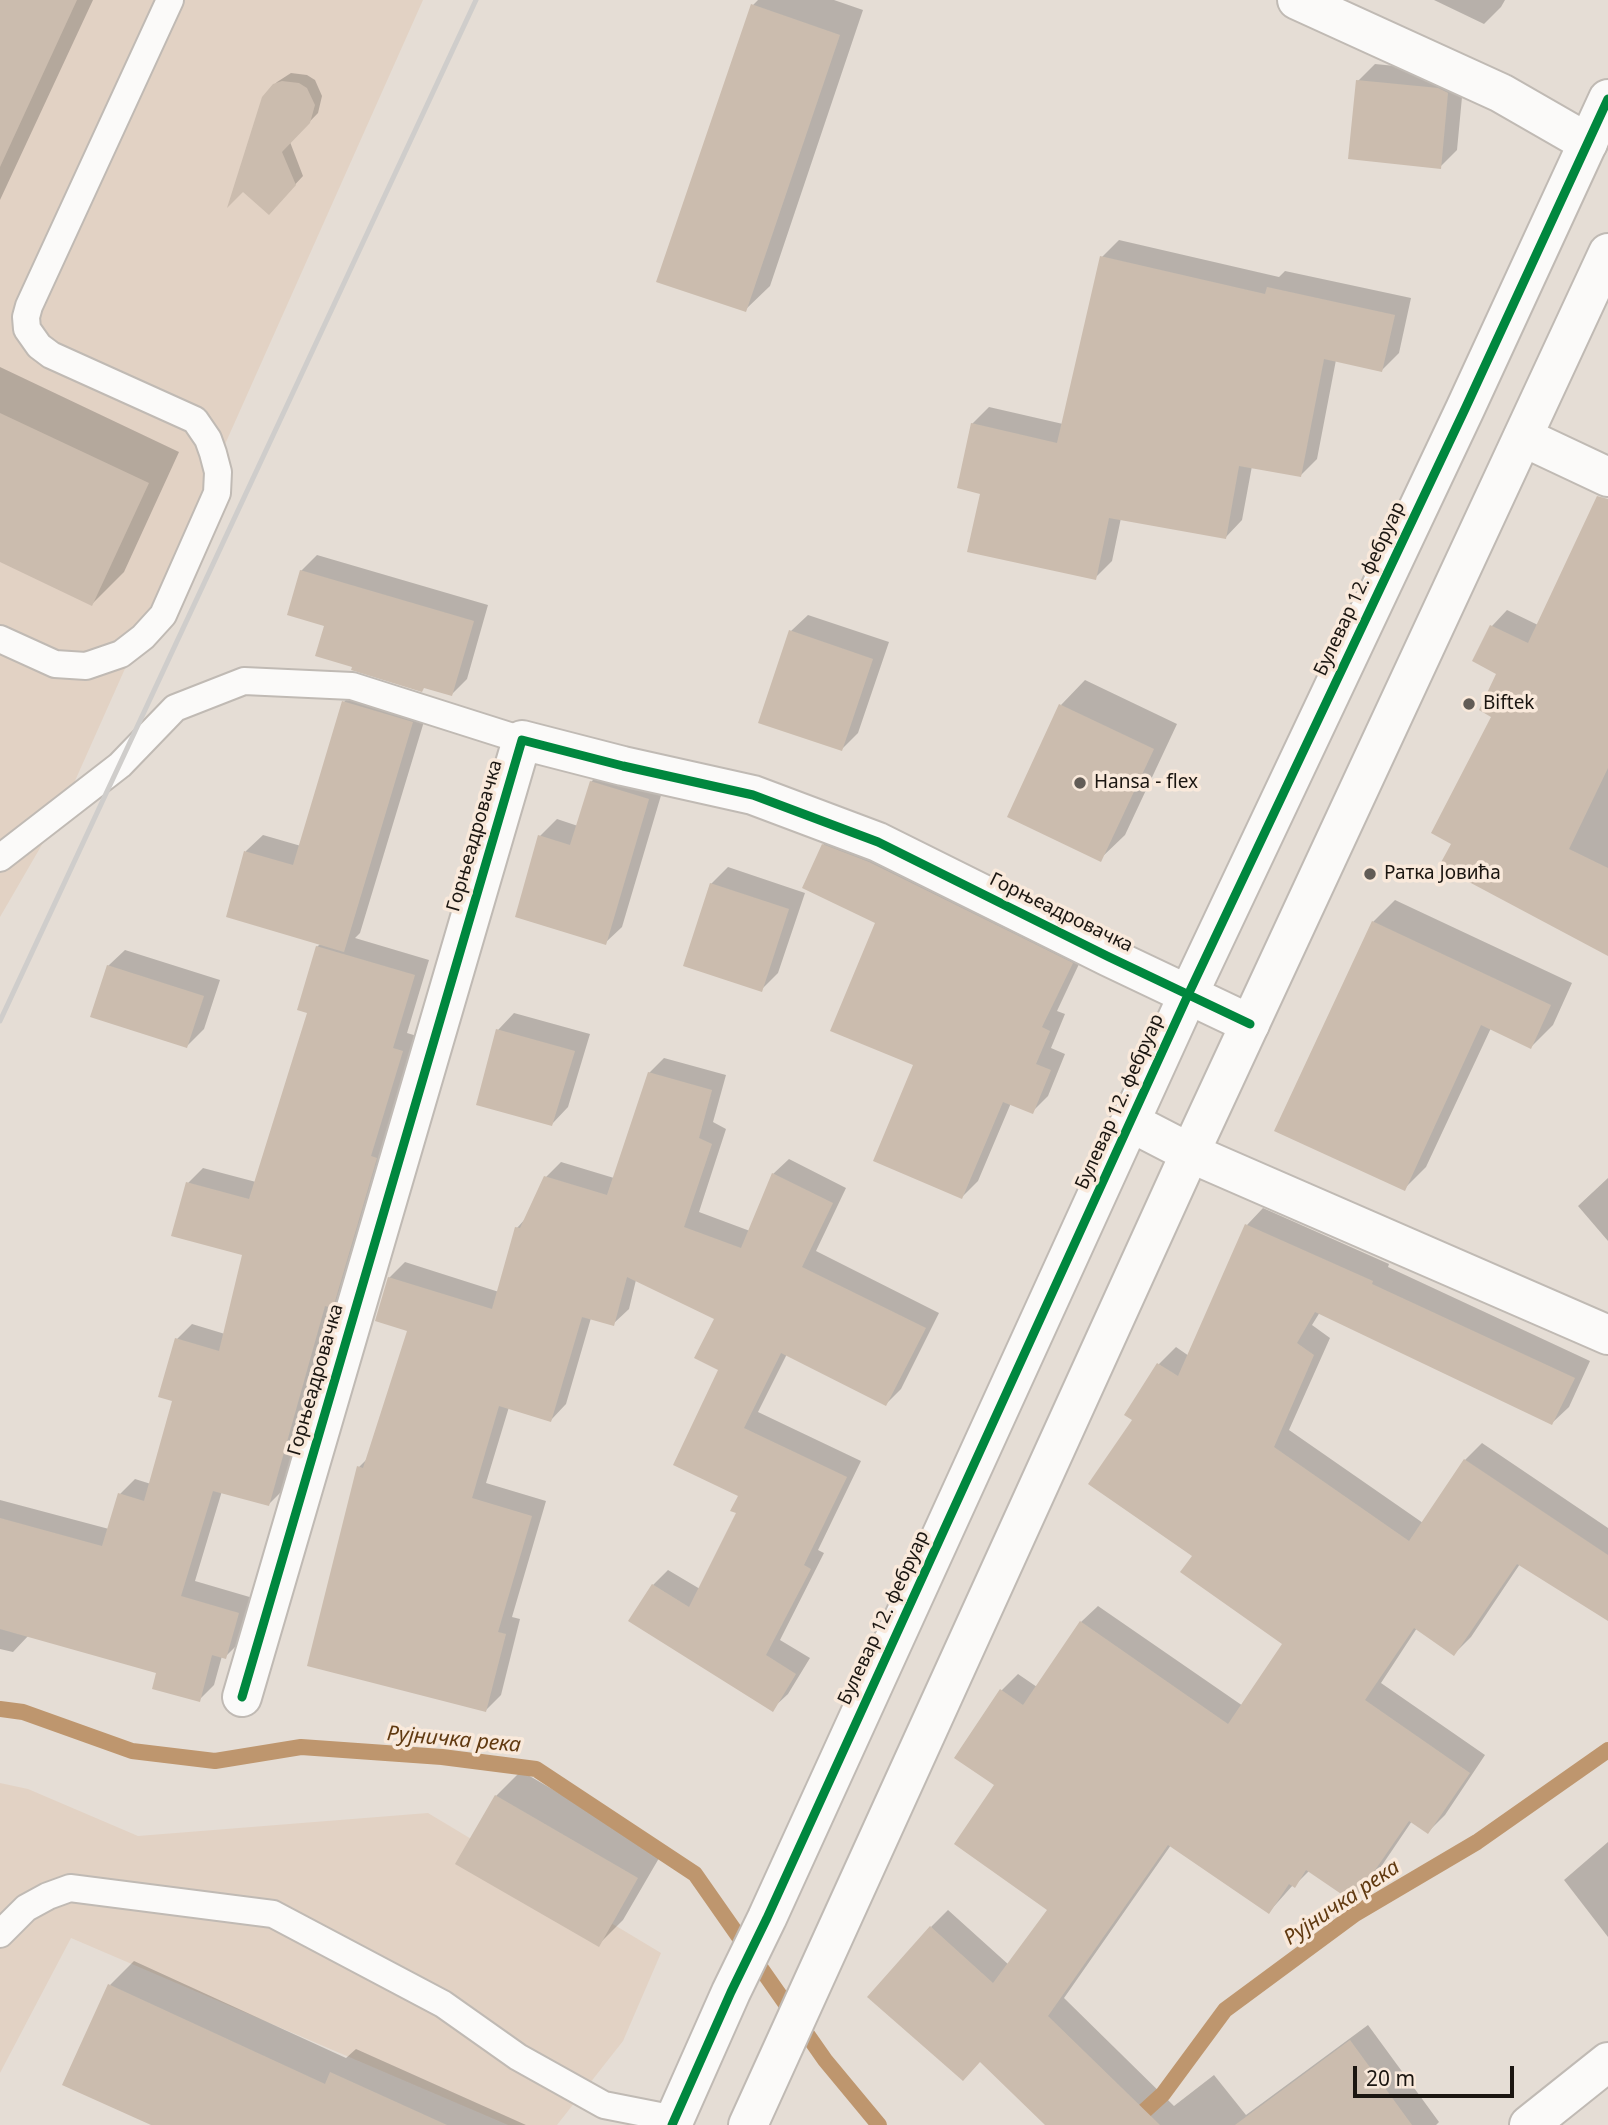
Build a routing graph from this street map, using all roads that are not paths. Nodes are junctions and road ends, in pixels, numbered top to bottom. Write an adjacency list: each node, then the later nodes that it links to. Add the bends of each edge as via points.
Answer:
1 (170, 0): 8 (lane, via 29,306 27,329 51,355 195,420 213,453 218,492 163,615 121,654 86,666 55,664)
2 (1297, 0): 4 (main road, via 1501,93)
3 (1608, 99): 4 (main road, Булевар 12. фебруар)
4 (1588, 143): 11 (main road, Булевар 12. фебруар)
5 (1608, 253): 6 (main road)
6 (1523, 437): 7 (main road); 12 (main road)
7 (1608, 477)
8 (0, 639)
9 (522, 740): 10 (lane, via 352,686 244,681 175,708 120,765); 11 (main road, Горњеадровачка, via 753,795 878,842); 16 (main road, Горњеадровачка)
10 (0, 858)
11 (1188, 995): 12 (main road, Горњеадровачка); 13 (main road, Булевар 12. фебруар)
12 (1250, 1024): 14 (main road)
13 (1130, 1122): 14 (main road); 20 (main road, Булевар 12. фебруар, via 731,1992)
14 (1190, 1153): 15 (main road); 21 (main road)
15 (1608, 1335)
16 (242, 1697)
17 (0, 1934): 19 (lane, via 26,1908 70,1888 273,1914 443,2004)
18 (1608, 2062): 22 (main road)
19 (599, 2115): 20 (lane)
20 (678, 2123)
21 (748, 2125)
22 (1529, 2125)

